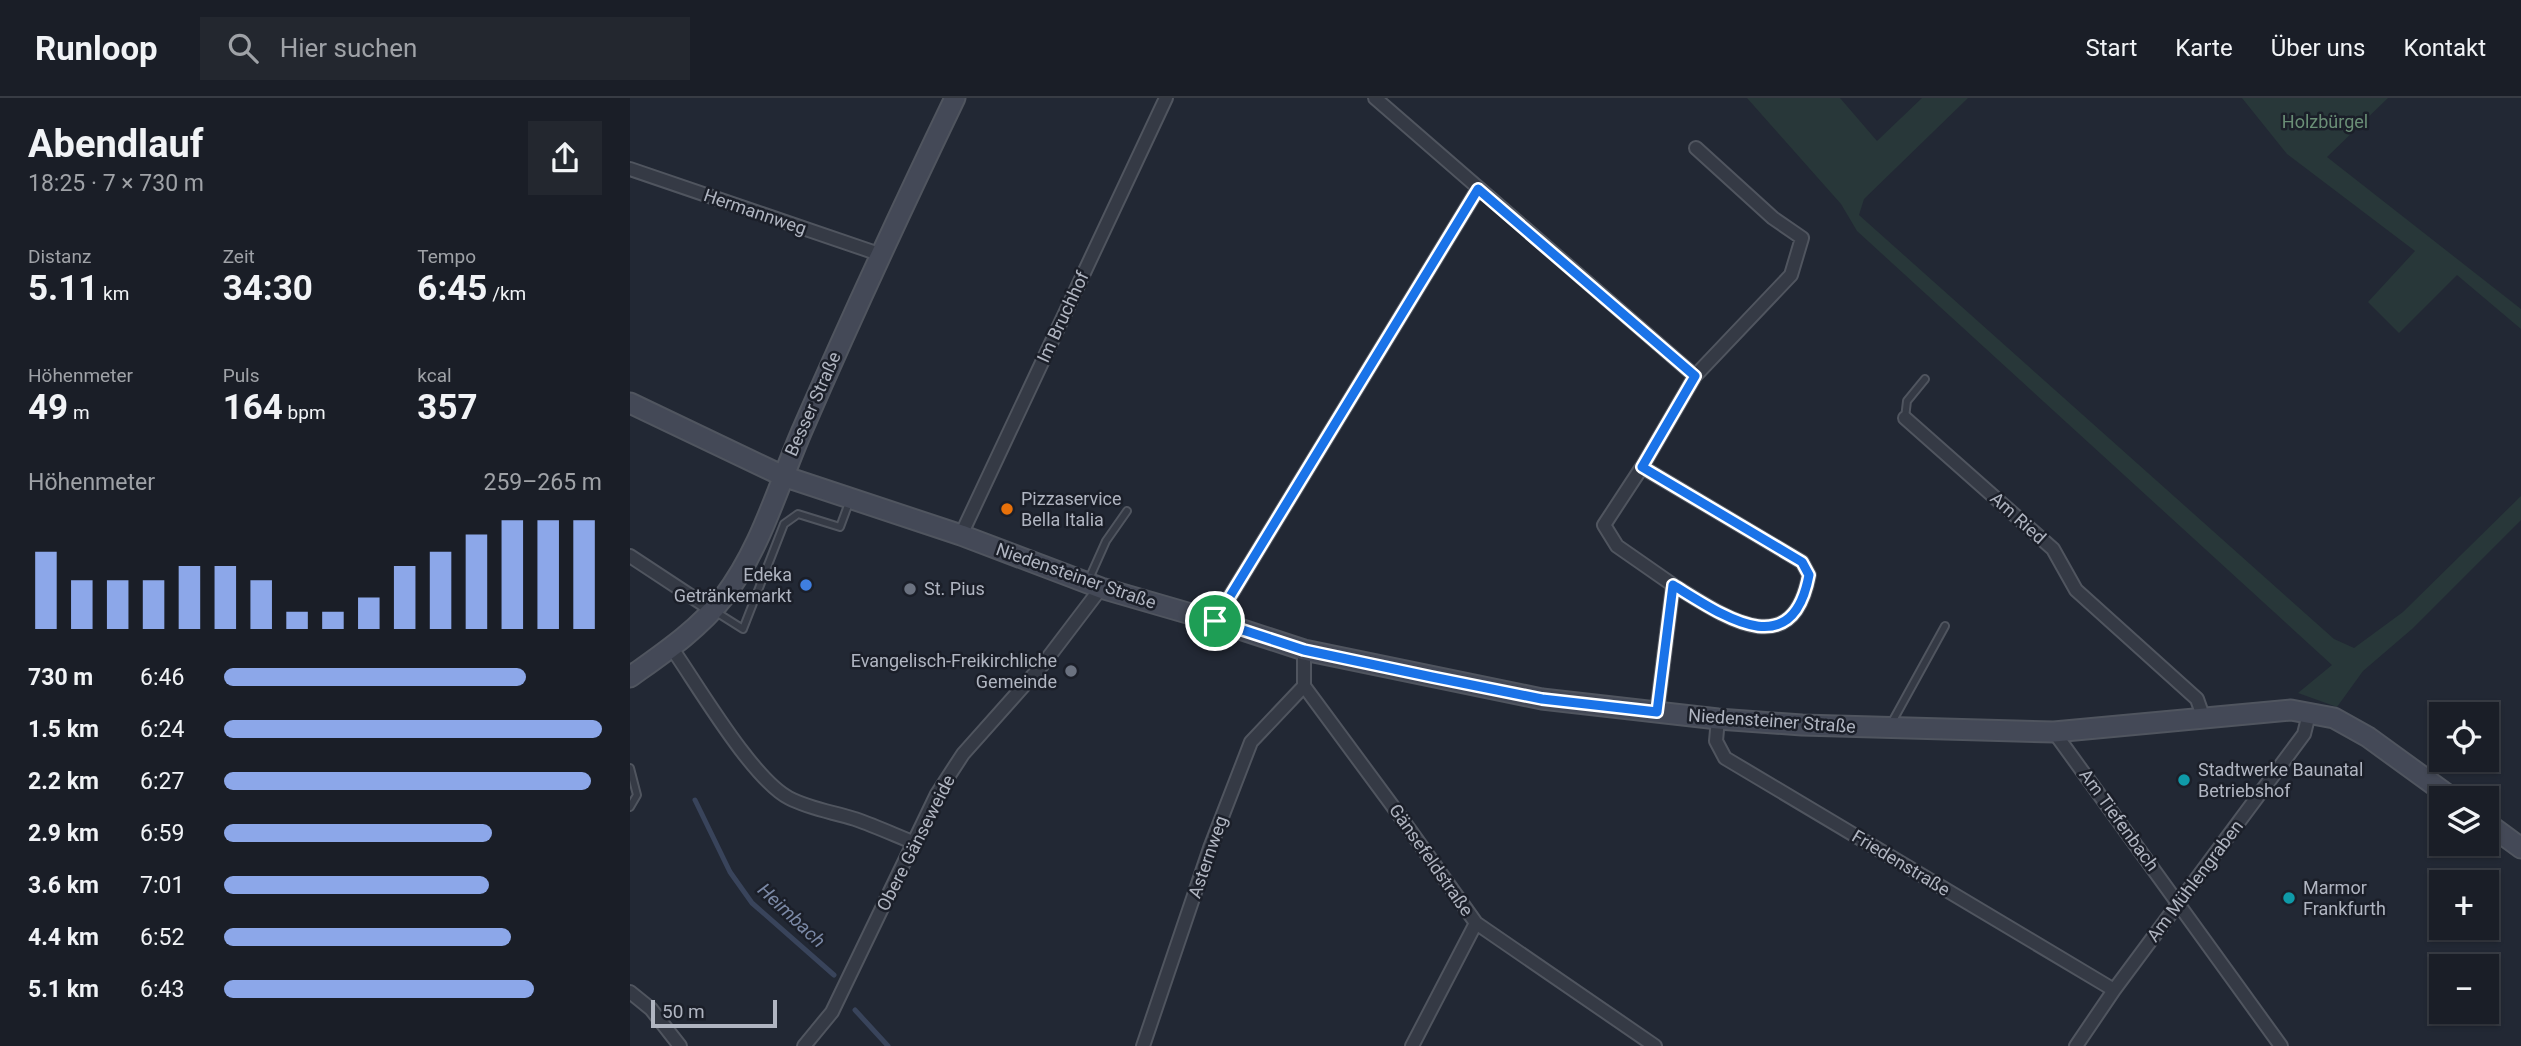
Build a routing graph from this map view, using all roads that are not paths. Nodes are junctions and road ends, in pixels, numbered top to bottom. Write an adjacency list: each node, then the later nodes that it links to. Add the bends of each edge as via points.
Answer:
1 (956, 98): 8 (main road, Besser Straße)
2 (1166, 98): 17 (street, Im Bruchhof)
3 (1375, 98): 4 (street)
4 (1390, 103): 7 (street)
5 (1696, 148): 9 (street, via 1773,218 1802,238 1791,275)
6 (630, 169): 8 (street, Hermannweg)
7 (1478, 189): 9 (street); 22 (street)
8 (879, 254): 14 (main road, Besser Straße)
9 (1695, 376): 13 (street)
10 (1926, 379): 12 (lane, via 1907,401)
11 (630, 403): 14 (main road, Niedensteiner Straße)
12 (1905, 418): 31 (street, Am Ried, via 2053,549 2076,590 2197,699)
13 (1642, 467): 20 (street, via 1604,525 1617,546); 20 (street, via 1802,562 1809,575 1798,609 1787,621 1770,628 1722,615)
14 (783, 476): 15 (main road, Niedensteiner Straße); 21 (main road, Besser Straße, via 746,565)
15 (851, 499): 17 (main road, Niedensteiner Straße); 21 (lane, via 840,527 798,514 784,524 743,629)
16 (1127, 511): 19 (lane, via 1106,541)
17 (961, 535): 19 (main road, Niedensteiner Straße)
18 (630, 556): 21 (street)
19 (1094, 585): 22 (main road, Niedensteiner Straße); 38 (street, Obere Gänseweide, via 1044,663 963,754 937,794)
20 (1673, 585): 28 (street)
21 (712, 610): 24 (main road, Besser Straße)
22 (1215, 621): 25 (main road, Niedensteiner Straße)
23 (1945, 626): 32 (lane)
24 (671, 647): 26 (main road, Besser Straße); 38 (street, via 738,745 786,797)
25 (1304, 650): 27 (street); 28 (main road, Niedensteiner Straße, via 1542,699)
26 (630, 677)
27 (1304, 686): 41 (street, Gänsefeldstraße); 46 (street, Asternweg, via 1251,742)
28 (1657, 712): 30 (main road, Niedensteiner Straße)
29 (2309, 714): 31 (main road, Niedensteiner Straße, via 2291,710); 35 (main road, Niedensteiner Straße, via 2333,719 2368,737); 40 (street, Am Mühlengraben, via 2304,734)
30 (1717, 719): 32 (main road, Niedensteiner Straße); 42 (street, Friedenstraße, via 1716,741 1725,758)
31 (2204, 719): 33 (main road, Niedensteiner Straße)
32 (1889, 729): 33 (main road, Niedensteiner Straße)
33 (2054, 732): 40 (street, Am Tiefenbach)
34 (630, 768): 36 (lane, via 638,795)
35 (2435, 786)
36 (630, 807)
37 (2499, 832): 39 (main road)
38 (915, 843): 45 (street, Obere Gänseweide, via 832,1012)
39 (2521, 848)
40 (2179, 903): 42 (street, Am Mühlengraben); 50 (street, Am Tiefenbach)
41 (1476, 923): 47 (street); 48 (street, Gänsefeldstraße)
42 (2113, 990): 49 (street, Am Mühlengraben)
43 (630, 992): 44 (street)
44 (680, 1046)
45 (804, 1046)
46 (1143, 1046)
47 (1412, 1046)
48 (1655, 1046)
49 (2076, 1046)
50 (2281, 1046)

